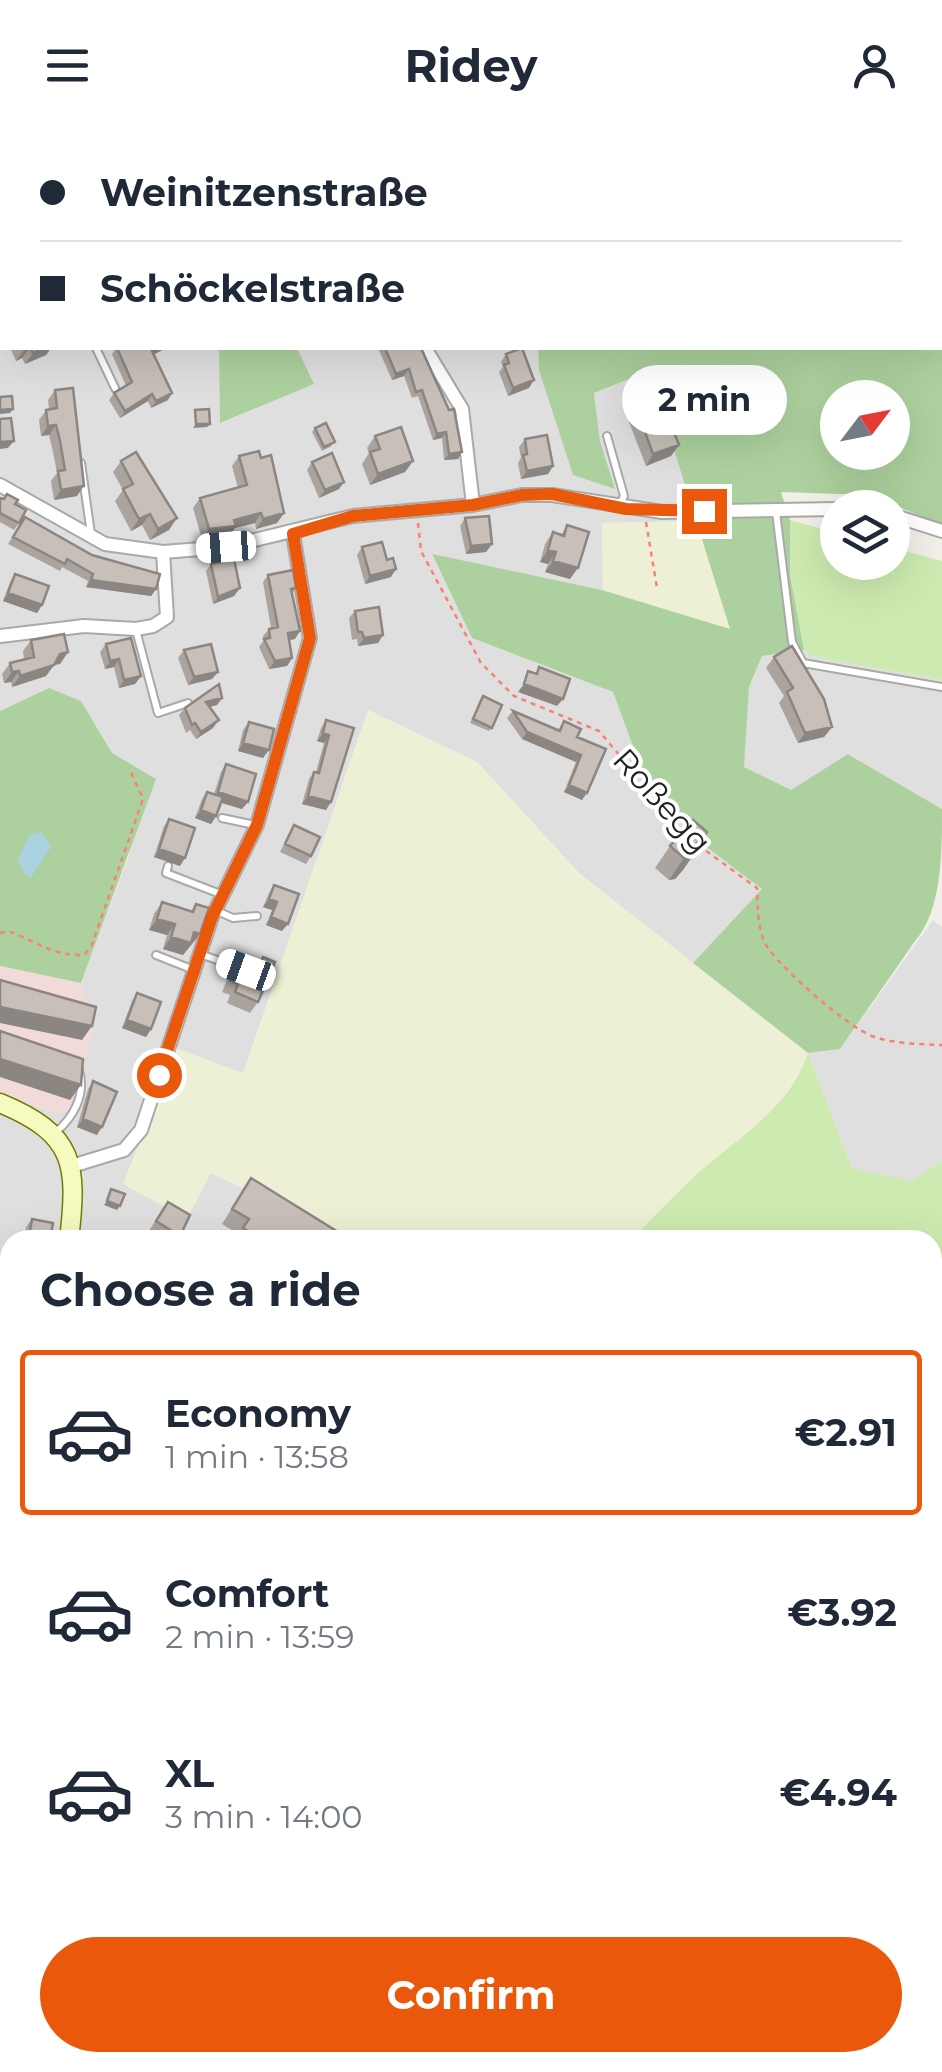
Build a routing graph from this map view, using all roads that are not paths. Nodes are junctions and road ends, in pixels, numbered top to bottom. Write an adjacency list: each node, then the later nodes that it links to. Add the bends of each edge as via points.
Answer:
1 (97, 350): 3 (lane)
2 (426, 350): 7 (street, via 462,409)
3 (115, 388)
4 (607, 436): 8 (lane, via 624,496)
5 (80, 454): 14 (lane)
6 (0, 485): 14 (street)
7 (473, 505): 8 (street, via 552,494); 13 (street, via 353,516)
8 (618, 508): 10 (street)
9 (820, 509): 10 (street)
10 (776, 512): 18 (lane, via 792,642 803,663)
11 (910, 521): 12 (street)
12 (942, 531)
13 (293, 534): 15 (street); 21 (street, via 310,638)
14 (91, 536): 15 (street)
15 (163, 552): 16 (street, via 167,617)
16 (136, 629): 17 (street, via 84,626); 19 (lane, via 158,713)
17 (0, 636)
18 (942, 686)
19 (188, 703)
20 (222, 818): 21 (lane)
21 (257, 825): 23 (street)
22 (168, 866): 23 (lane, via 166,873)
23 (223, 895): 24 (street)
24 (215, 910): 25 (lane, via 233,918); 26 (street)
25 (257, 916)
26 (200, 954): 28 (street); 29 (lane)
27 (156, 955): 28 (lane)
28 (194, 970): 33 (street, via 141,1130 124,1150)
29 (246, 970)
30 (76, 1062): 32 (lane, via 80,1095 70,1120)
31 (0, 1103): 32 (main road)
32 (54, 1134): 33 (main road)
33 (72, 1166): 34 (main road)
34 (70, 1230)

